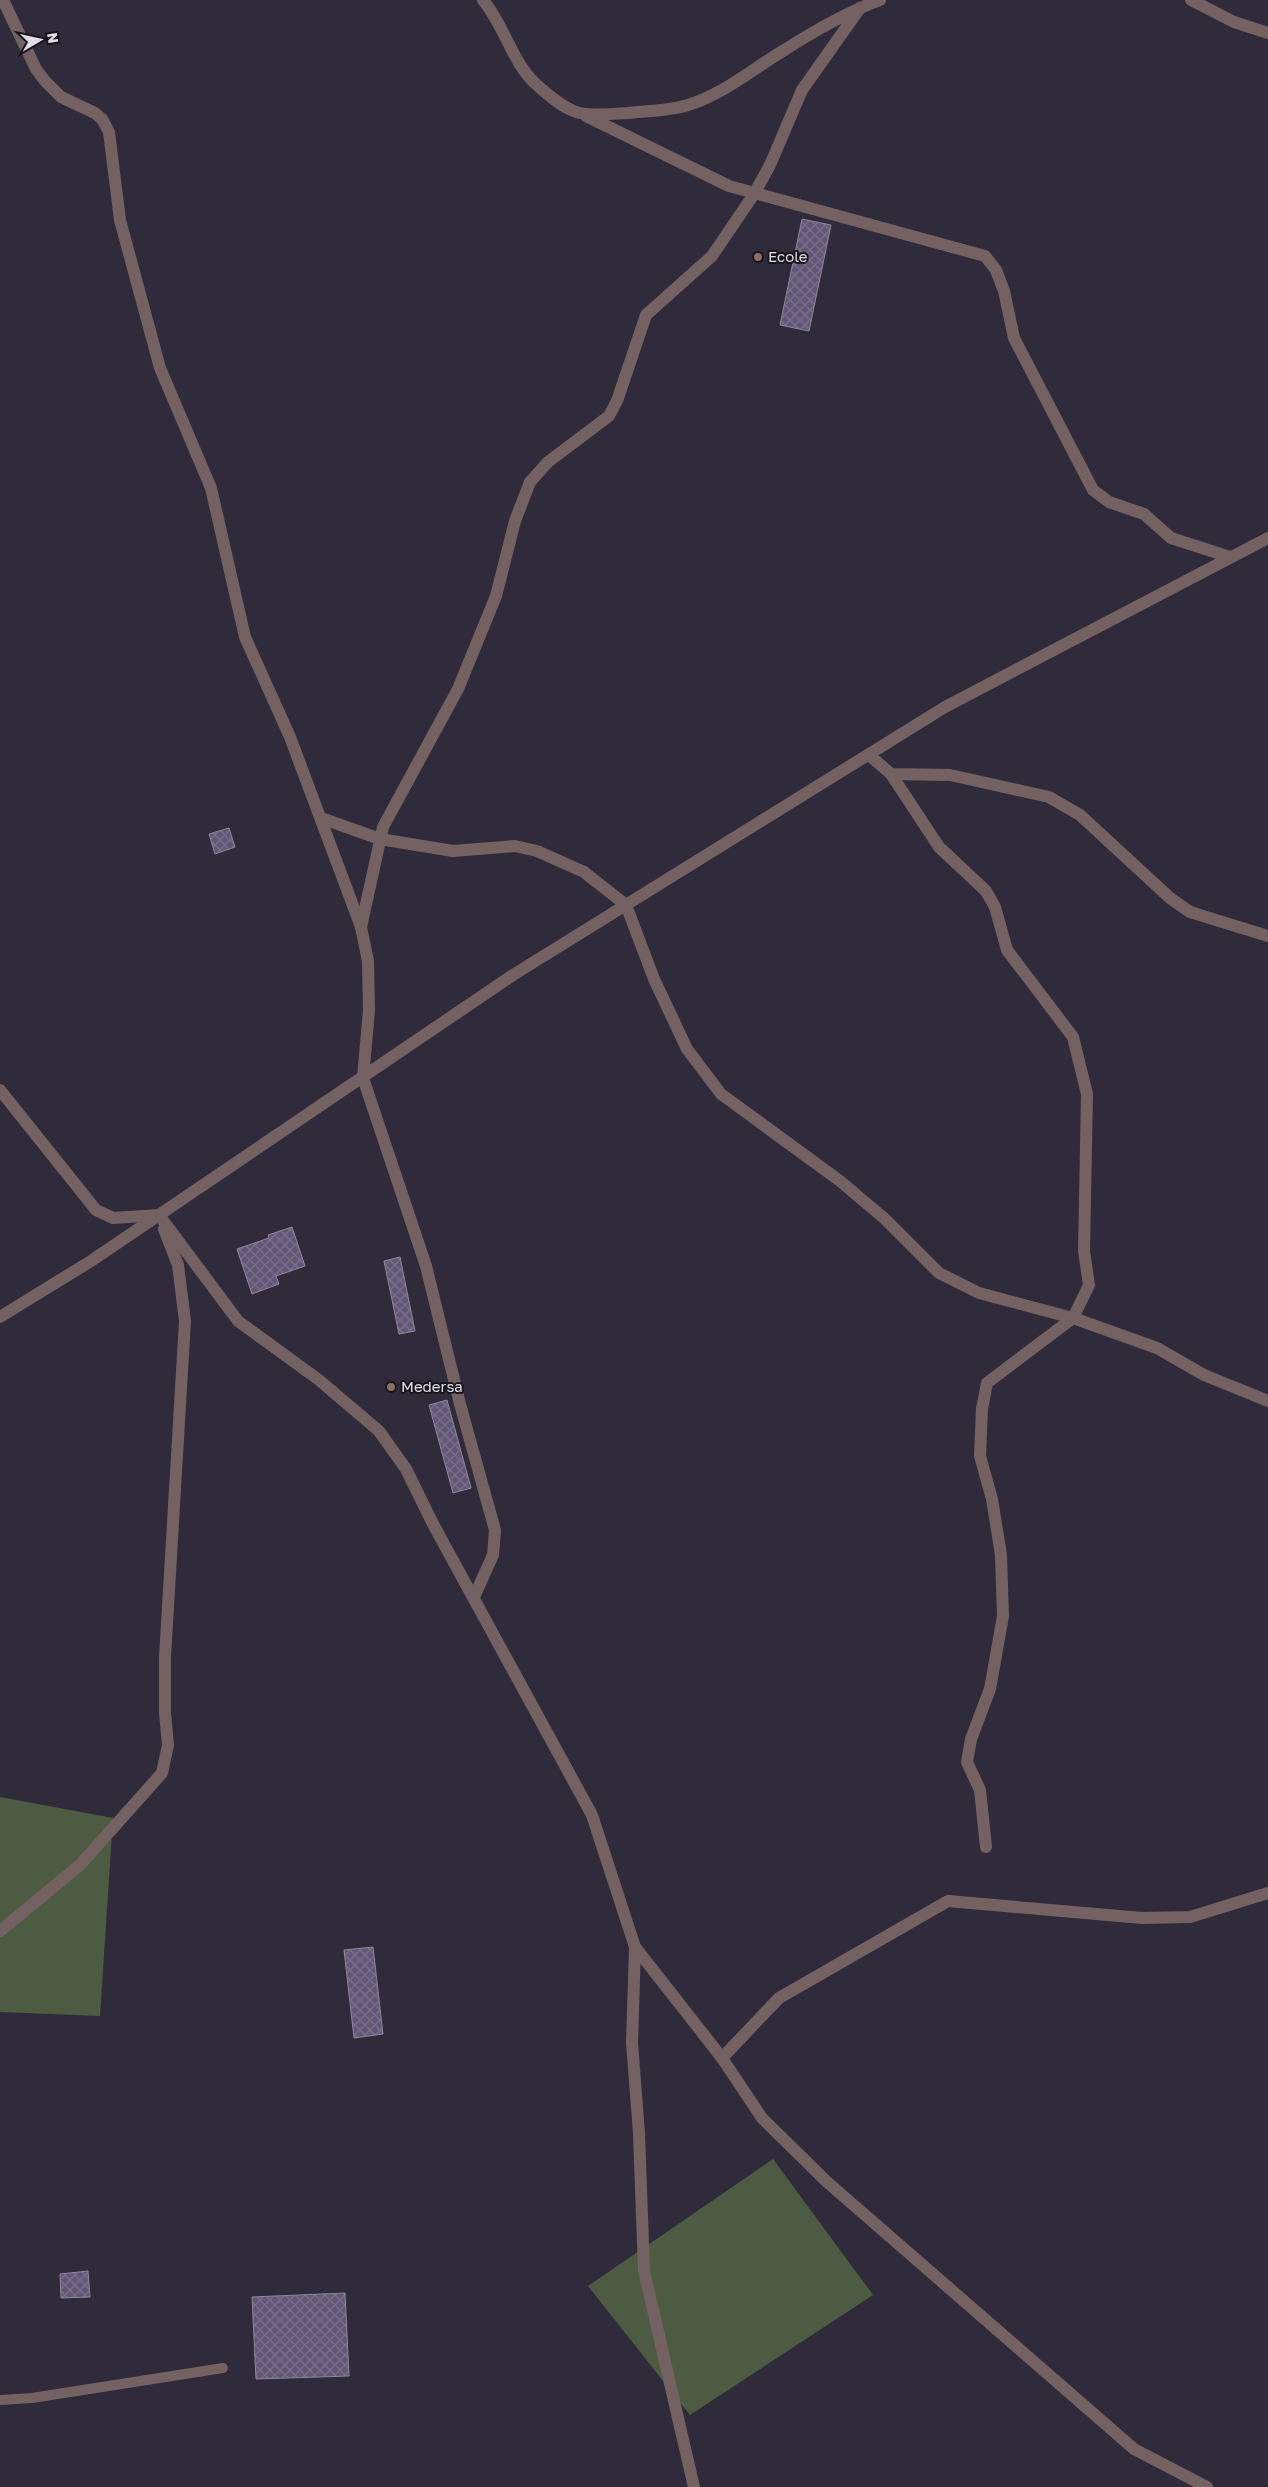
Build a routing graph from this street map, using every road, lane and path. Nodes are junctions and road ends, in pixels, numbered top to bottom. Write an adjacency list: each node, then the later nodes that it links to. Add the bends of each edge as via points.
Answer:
1 (3, 0): 13 (street, via 36,69 61,97 102,119 109,132 120,220 160,368 211,488 245,637 290,737)
2 (483, 0): 7 (street, via 520,64 536,84 565,108)
3 (880, 0): 5 (street)
4 (1191, 0): 6 (street, via 1234,22)
5 (860, 8): 7 (street, via 787,48 722,91 687,105); 8 (street, via 802,90)
6 (1268, 33)
7 (586, 116): 8 (street, via 729,186)
8 (754, 194): 10 (street, via 985,256 999,277 1014,338 1093,490 1109,502 1144,514 1171,538); 14 (street, via 712,256 646,315 618,401 609,416 548,462 530,482 515,521 496,596 458,689 383,827)
9 (1268, 538): 10 (street)
10 (1230, 558): 11 (street, via 945,707)
11 (869, 755): 12 (street); 15 (street)
12 (891, 774): 17 (street, via 950,775 1049,797 1080,815 1170,898 1190,912); 22 (street, via 939,847 986,891 995,907 1008,950 1073,1037 1087,1094 1084,1251 1089,1285)
13 (321, 818): 14 (street); 16 (street)
14 (380, 839): 15 (street, via 453,851 515,846 538,851 584,872); 16 (street)
15 (626, 905): 18 (street, via 513,975); 22 (street, via 654,978 687,1049 721,1094 840,1181 885,1219 938,1273 980,1293)
16 (361, 927): 18 (street, via 368,961 369,1010)
17 (1268, 936)
18 (363, 1078): 20 (street); 24 (street, via 426,1266 495,1530 493,1555)
19 (0, 1090): 20 (street, via 96,1210 113,1218)
20 (159, 1215): 21 (street); 24 (street, via 238,1321 319,1380 379,1431 406,1469); 27 (street, via 178,1265 185,1321 165,1657 168,1746 162,1773 80,1865)
21 (0, 1317)
22 (1073, 1318): 23 (street, via 1157,1348 1204,1375); 25 (street, via 987,1383 982,1409 980,1456 992,1499 1001,1555 1003,1616 990,1689 971,1739 967,1762 980,1790)
23 (1268, 1401)
24 (474, 1597): 28 (street, via 592,1815)
25 (986, 1847)
26 (1268, 1893): 29 (street, via 1190,1917 1142,1918 948,1901 779,1998)
27 (0, 1931)
28 (635, 1947): 29 (street); 32 (street, via 632,2043 644,2271)
29 (722, 2058): 33 (street, via 762,2118 826,2181 1134,2448)
30 (223, 2368): 31 (lane, via 32,2398)
31 (0, 2400)
32 (694, 2487)
33 (1207, 2487)

